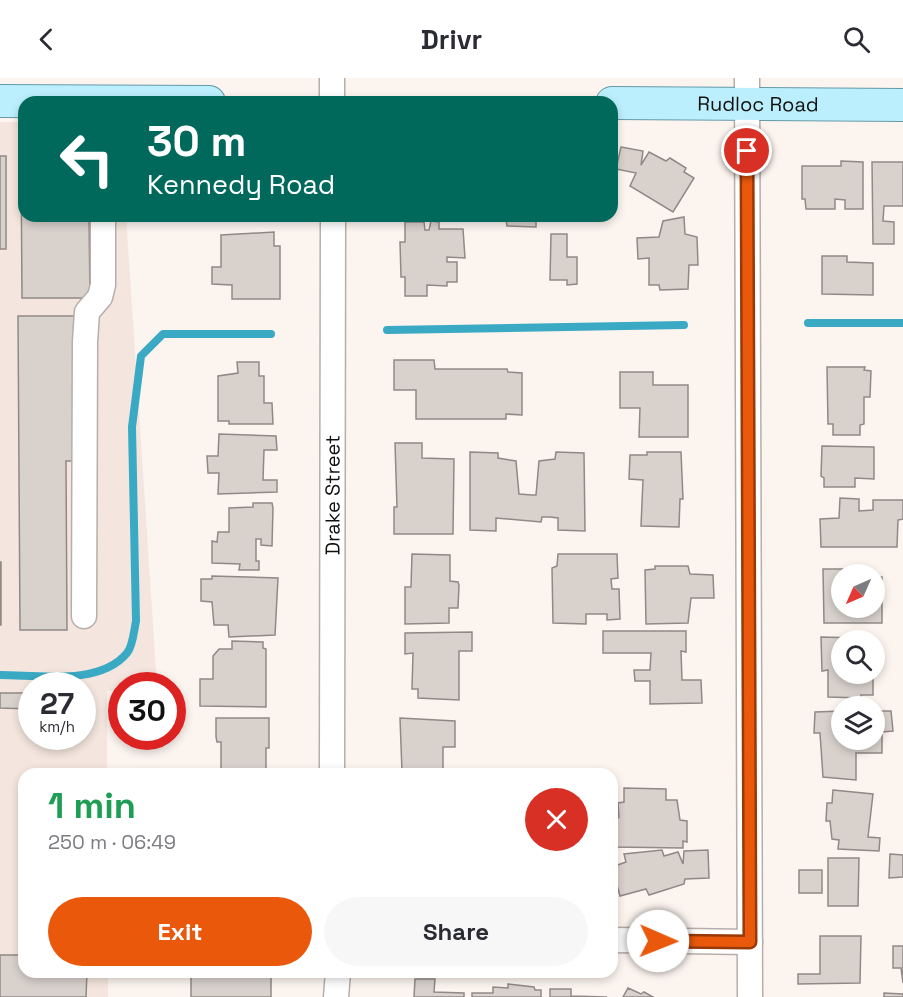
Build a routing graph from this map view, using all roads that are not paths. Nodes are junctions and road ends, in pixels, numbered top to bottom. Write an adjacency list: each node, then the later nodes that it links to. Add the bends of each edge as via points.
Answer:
1 (332, 78): 3 (street)
2 (747, 91): 6 (main road, Rudloc Road); 7 (main road, Rudloc Road); 13 (street)
3 (333, 96)
4 (0, 101): 5 (main road)
5 (18, 101)
6 (618, 102)
7 (903, 105)
8 (103, 222): 10 (street, via 103,285 100,297 87,312 85,342)
9 (333, 222): 11 (street, Drake Street)
10 (84, 616)
11 (332, 768)
12 (618, 940): 13 (street)
13 (750, 942): 16 (street)
14 (338, 978): 15 (street)
15 (336, 997)
16 (750, 997)

